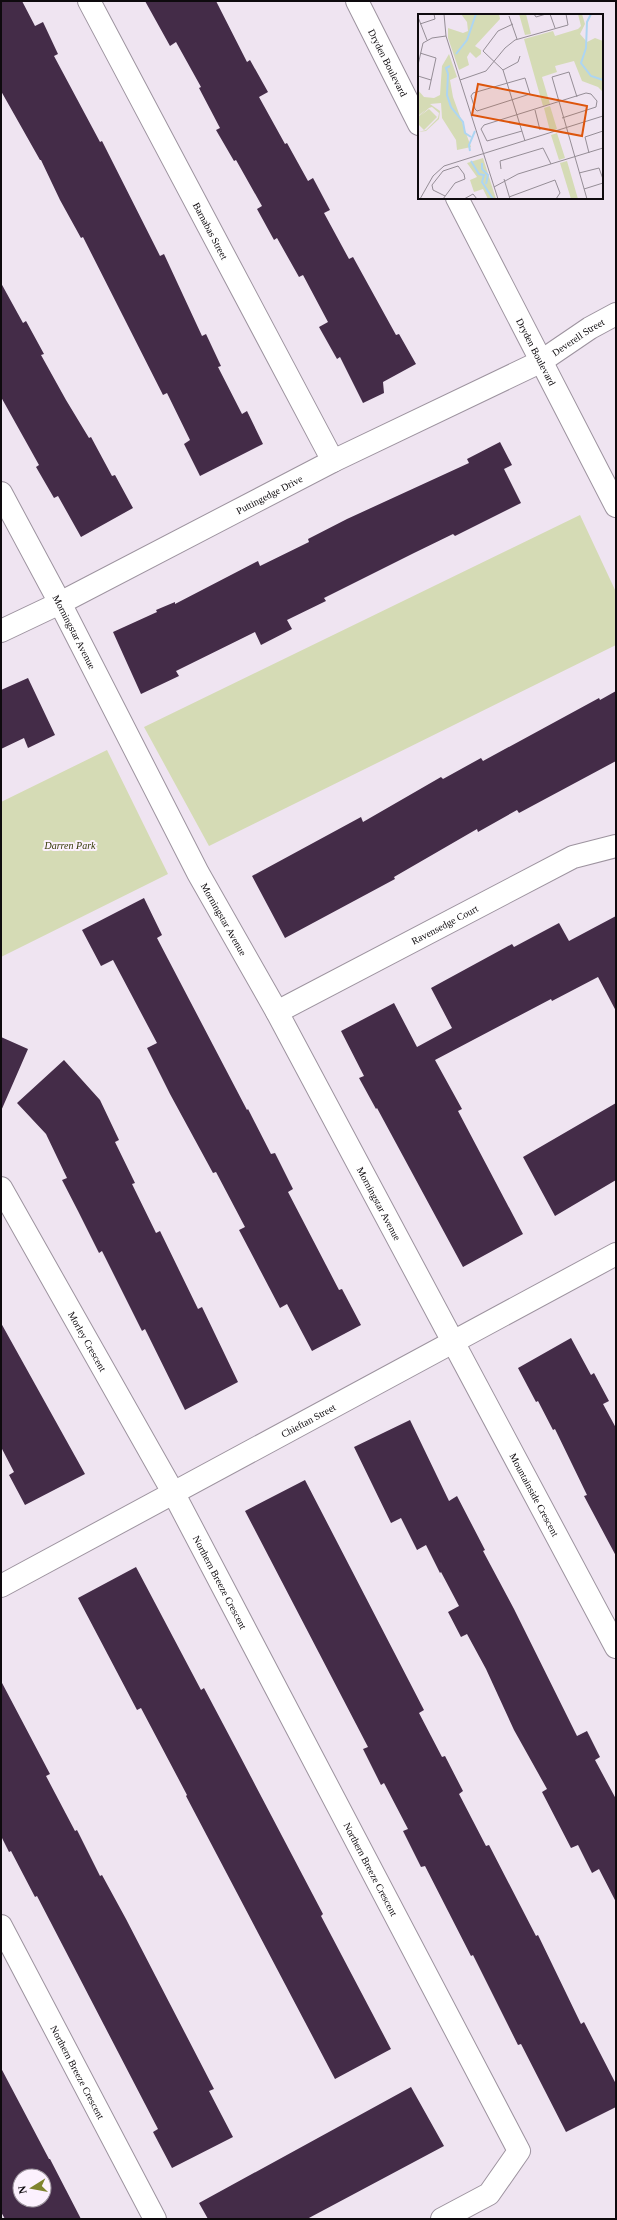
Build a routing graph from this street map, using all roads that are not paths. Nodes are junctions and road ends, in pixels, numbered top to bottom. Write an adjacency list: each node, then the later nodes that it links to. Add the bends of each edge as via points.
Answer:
1 (90, 1): 7 (street, Barnabas Street)
2 (356, 1): 3 (street, Dryden Boulevard)
3 (418, 122)
4 (458, 199): 6 (street, Dryden Boulevard)
5 (616, 314): 6 (street, Deverell Street, via 590,328)
6 (540, 362): 7 (street, Puttingedge Drive); 9 (street, Dryden Boulevard)
7 (333, 461): 10 (street, Puttingedge Drive)
8 (1, 493): 10 (street, Morningstar Avenue)
9 (616, 506)
10 (60, 603): 11 (street, Puttingedge Drive); 13 (street, Morningstar Avenue, via 198,873)
11 (1, 631)
12 (616, 846): 13 (street, Ravensedge Court, via 573,857)
13 (277, 1012): 16 (street, Morningstar Avenue)
14 (1, 1188): 17 (street, Morley Crescent)
15 (616, 1254): 16 (street, Chieftan Street)
16 (454, 1342): 17 (street, Chieftan Street); 19 (street, Mountainside Crescent)
17 (174, 1494): 18 (street, Chieftan Street); 22 (street, Northern Breeze Crescent, via 519,2151 489,2194)
18 (1, 1586)
19 (616, 1647)
20 (1, 1926): 21 (street, Northern Breeze Crescent)
21 (155, 2219)
22 (442, 2219)

